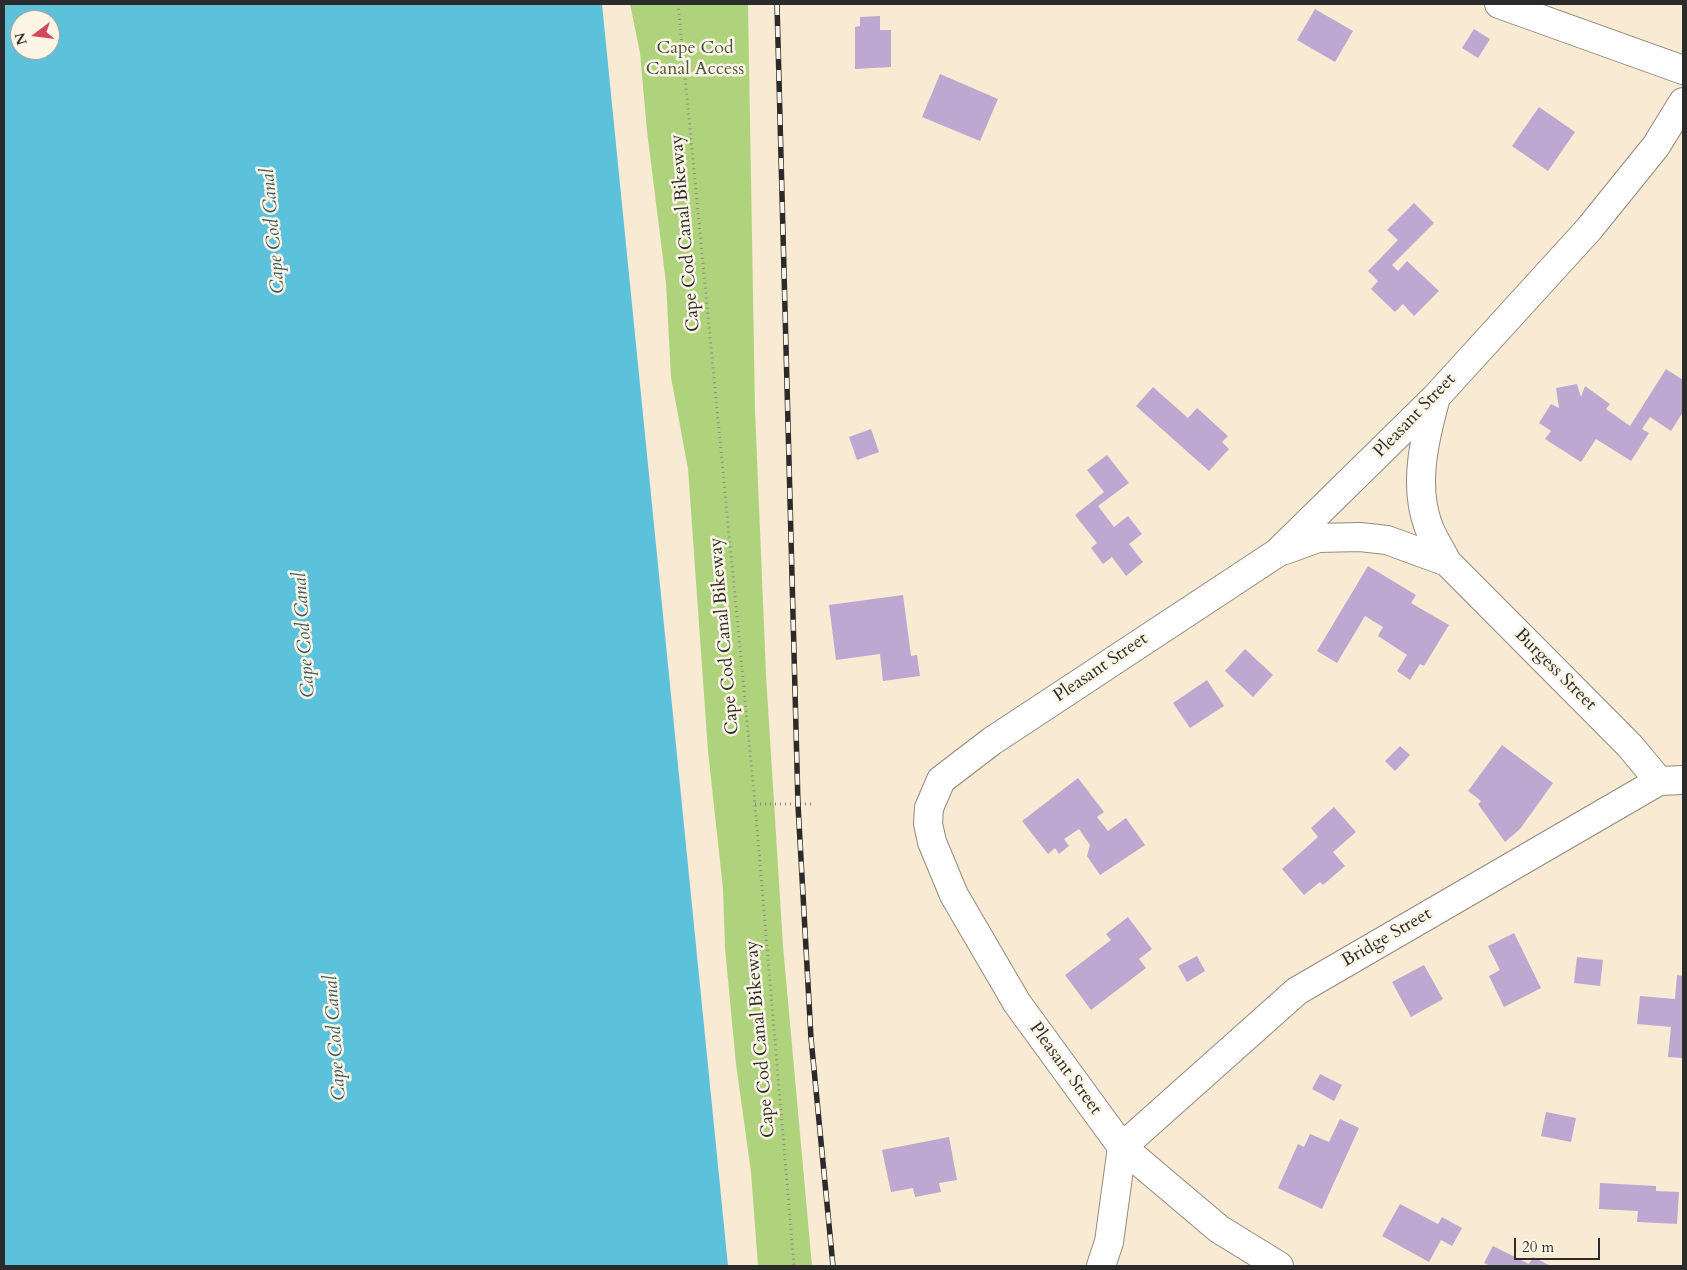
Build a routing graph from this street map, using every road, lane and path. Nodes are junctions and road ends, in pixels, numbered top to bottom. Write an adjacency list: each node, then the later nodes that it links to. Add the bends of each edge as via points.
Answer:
1 (678, 4): 9 (path, Cape Cod Canal Bikeway)
2 (1498, 4): 3 (street)
3 (1683, 70)
4 (1683, 102): 5 (street, Pleasant Street, via 1656,146 1589,229)
5 (1436, 397): 6 (street, Pleasant Street); 7 (street, Burgess Street, via 1429,424 1421,486 1422,505 1428,526)
6 (1277, 553): 7 (street, Burgess Street, via 1318,538 1360,537 1387,540); 11 (street, Pleasant Street, via 992,741 940,780 929,808 932,842 954,895 1017,1004)
7 (1448, 562): 8 (street, Burgess Street, via 1630,746)
8 (1671, 781): 11 (street, Bridge Street, via 1298,991)
9 (755, 804): 10 (path); 12 (path, Cape Cod Canal Bikeway)
10 (815, 804)
11 (1122, 1147): 13 (street, via 1109,1242); 14 (street, Pleasant Street, via 1220,1229)
12 (794, 1266)
13 (1101, 1266)
14 (1279, 1266)

